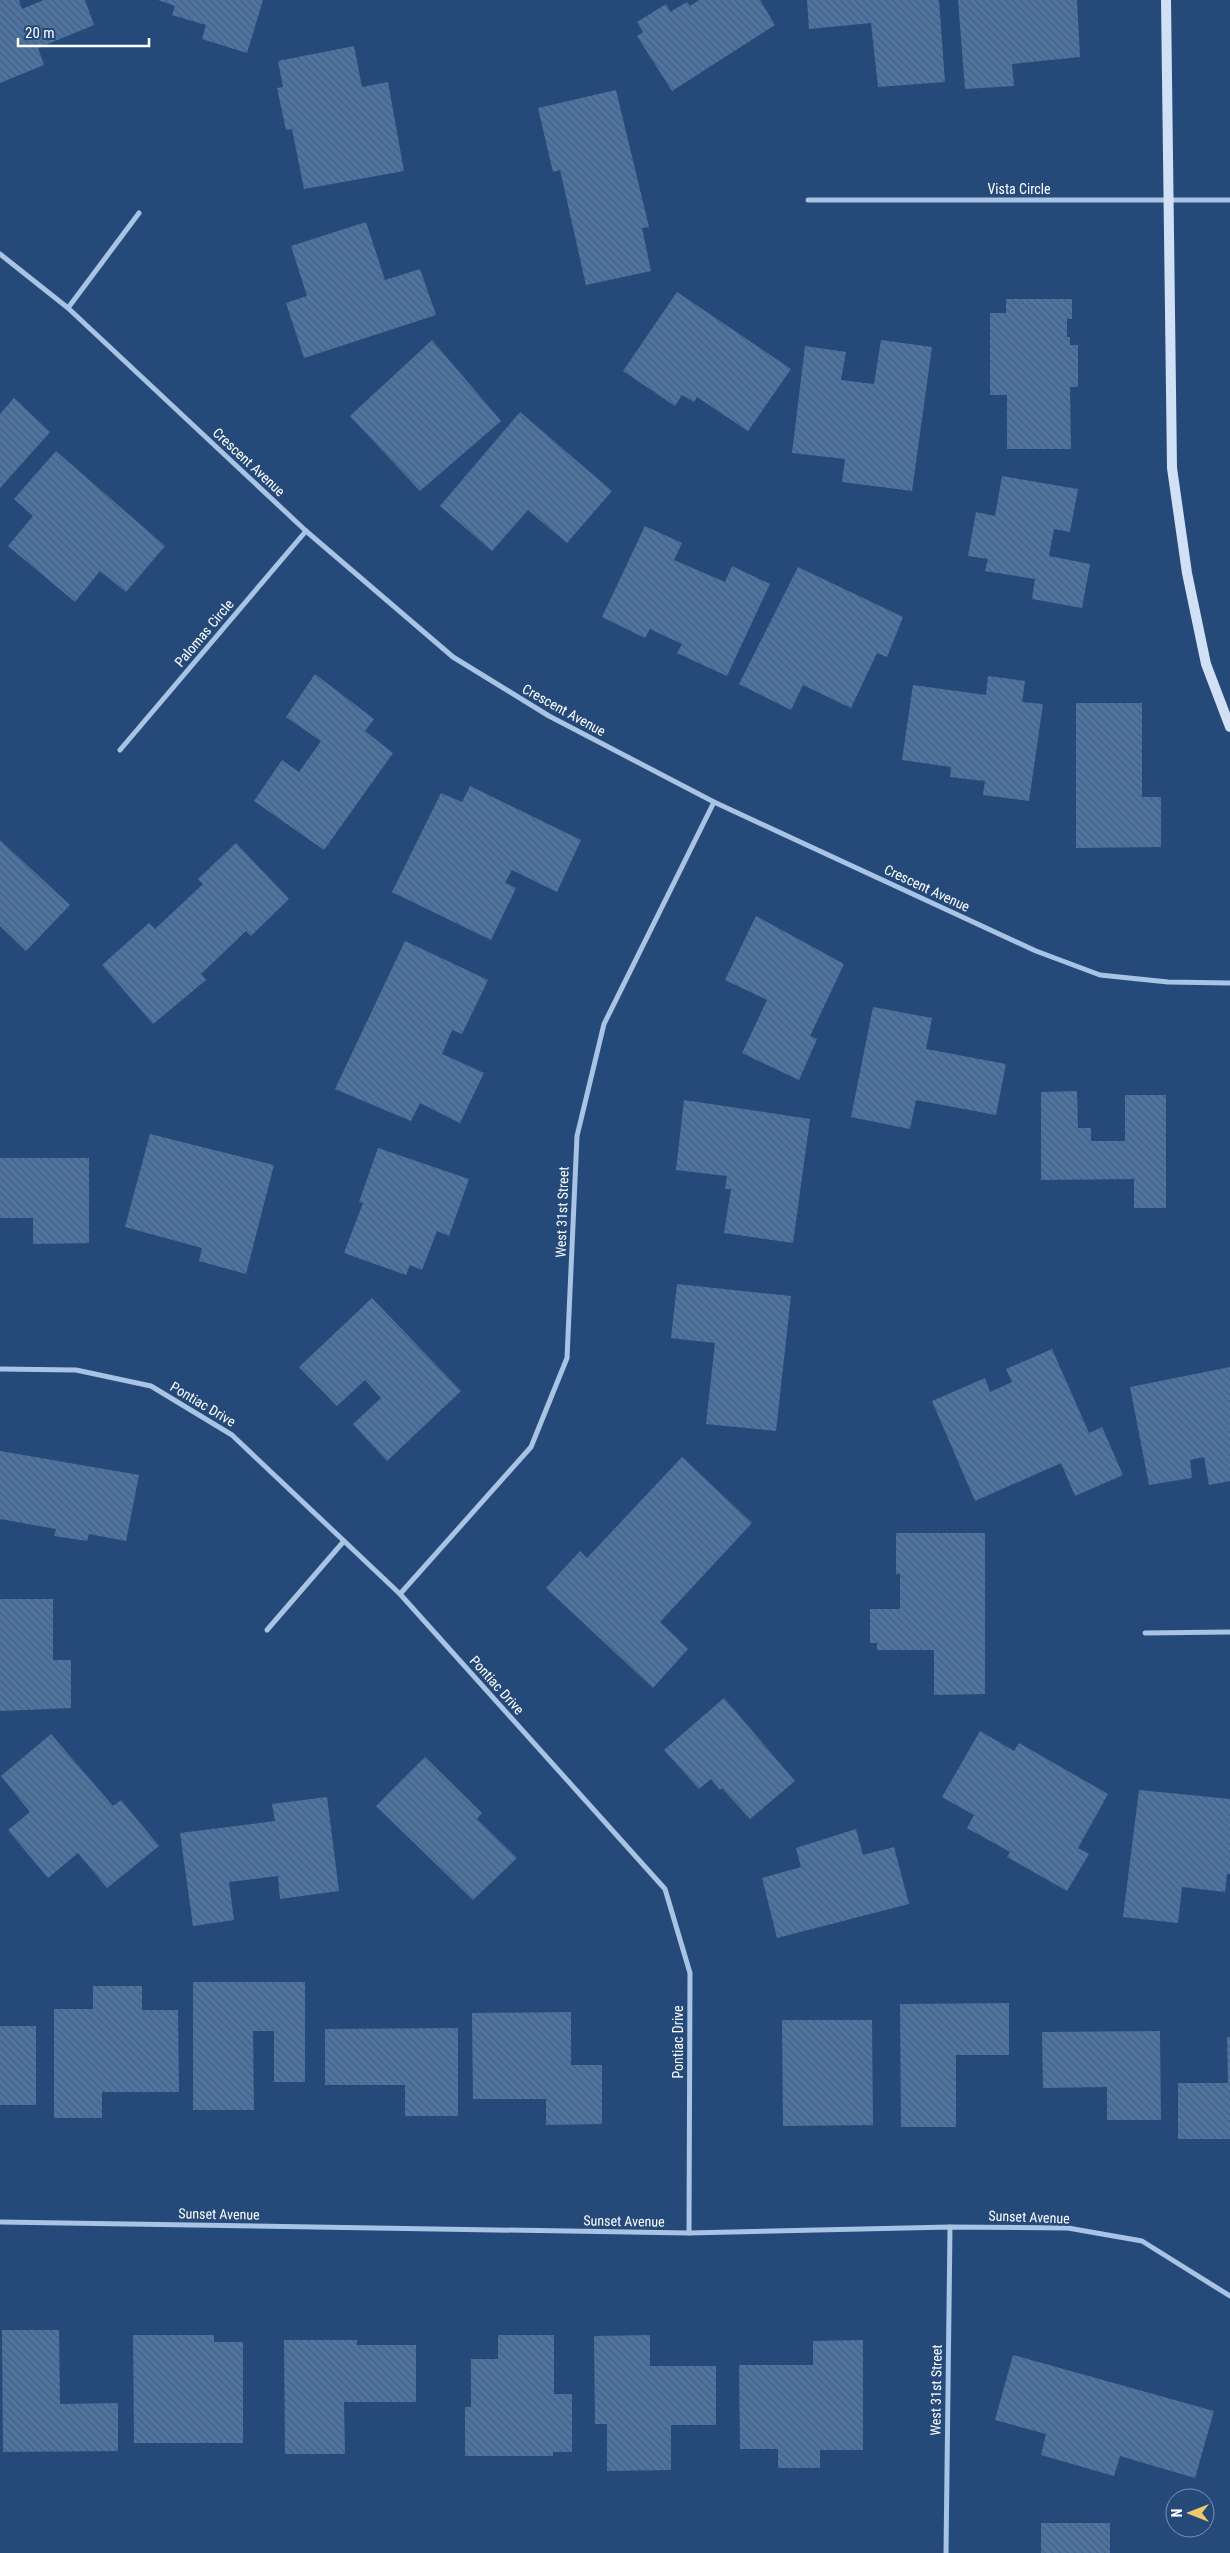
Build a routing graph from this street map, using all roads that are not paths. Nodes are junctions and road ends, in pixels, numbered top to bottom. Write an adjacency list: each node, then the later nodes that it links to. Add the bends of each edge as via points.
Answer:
1 (1166, 0): 4 (main road)
2 (808, 200): 4 (street, Vista Circle)
3 (1230, 200): 4 (street, Vista Circle)
4 (1168, 201): 9 (main road, via 1172,468 1187,573 1206,664)
5 (139, 213): 7 (street)
6 (0, 254): 7 (street, Crescent Avenue)
7 (68, 308): 8 (street, Crescent Avenue)
8 (306, 531): 10 (street, Palomas Circle); 11 (street, Crescent Avenue, via 453,657 549,716)
9 (1230, 728)
10 (120, 750)
11 (714, 802): 12 (street, Crescent Avenue, via 1036,951 1100,975 1168,982); 15 (street, West 31st Street, via 604,1024 577,1136 568,1358 531,1447)
12 (1230, 983)
13 (0, 1368): 14 (street, Pontiac Drive, via 76,1370 151,1386 232,1435)
14 (344, 1541): 15 (street, Pontiac Drive); 16 (street)
15 (400, 1594): 21 (street, Pontiac Drive, via 665,1889 690,1973)
16 (267, 1630)
17 (1230, 1632): 18 (street)
18 (1145, 1633)
19 (0, 2222): 21 (street, Sunset Avenue)
20 (950, 2227): 21 (street, Sunset Avenue); 22 (street, Sunset Avenue, via 1068,2228 1142,2241); 23 (street, West 31st Street)
21 (689, 2233)
22 (1230, 2296)
23 (946, 2553)

